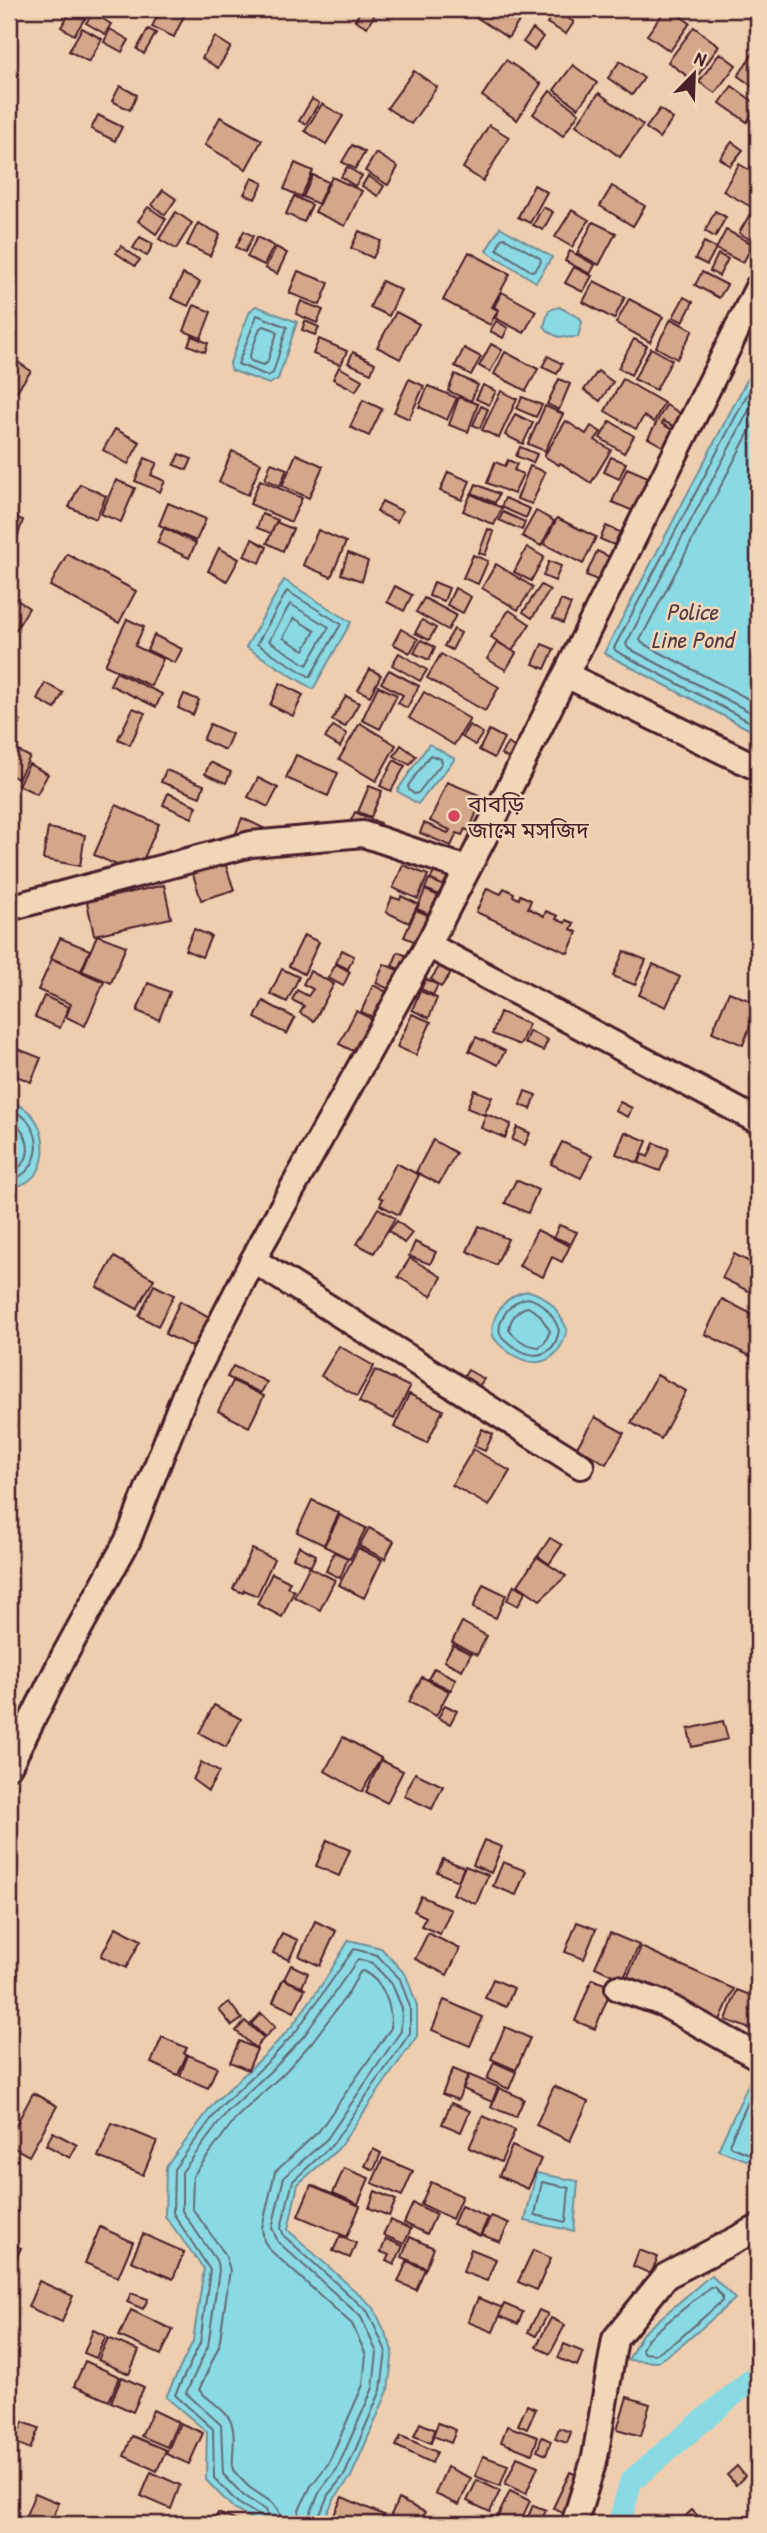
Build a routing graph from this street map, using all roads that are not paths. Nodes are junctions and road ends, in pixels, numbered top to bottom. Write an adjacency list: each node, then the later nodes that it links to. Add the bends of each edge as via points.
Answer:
1 (758, 286): 2 (street)
2 (566, 675): 3 (street); 4 (street)
3 (758, 768)
4 (467, 869): 5 (street, via 363,834 251,844); 6 (street)
5 (9, 908)
6 (428, 946): 7 (street); 8 (street)
7 (758, 1121)
8 (253, 1260): 9 (street); 10 (street, via 187,1389 128,1540)
9 (581, 1466)
10 (9, 1766)
11 (618, 1988): 12 (street, via 662,2003)
12 (758, 2057)
13 (758, 2228): 14 (street, via 666,2276 615,2339 595,2457)
14 (574, 2524)

